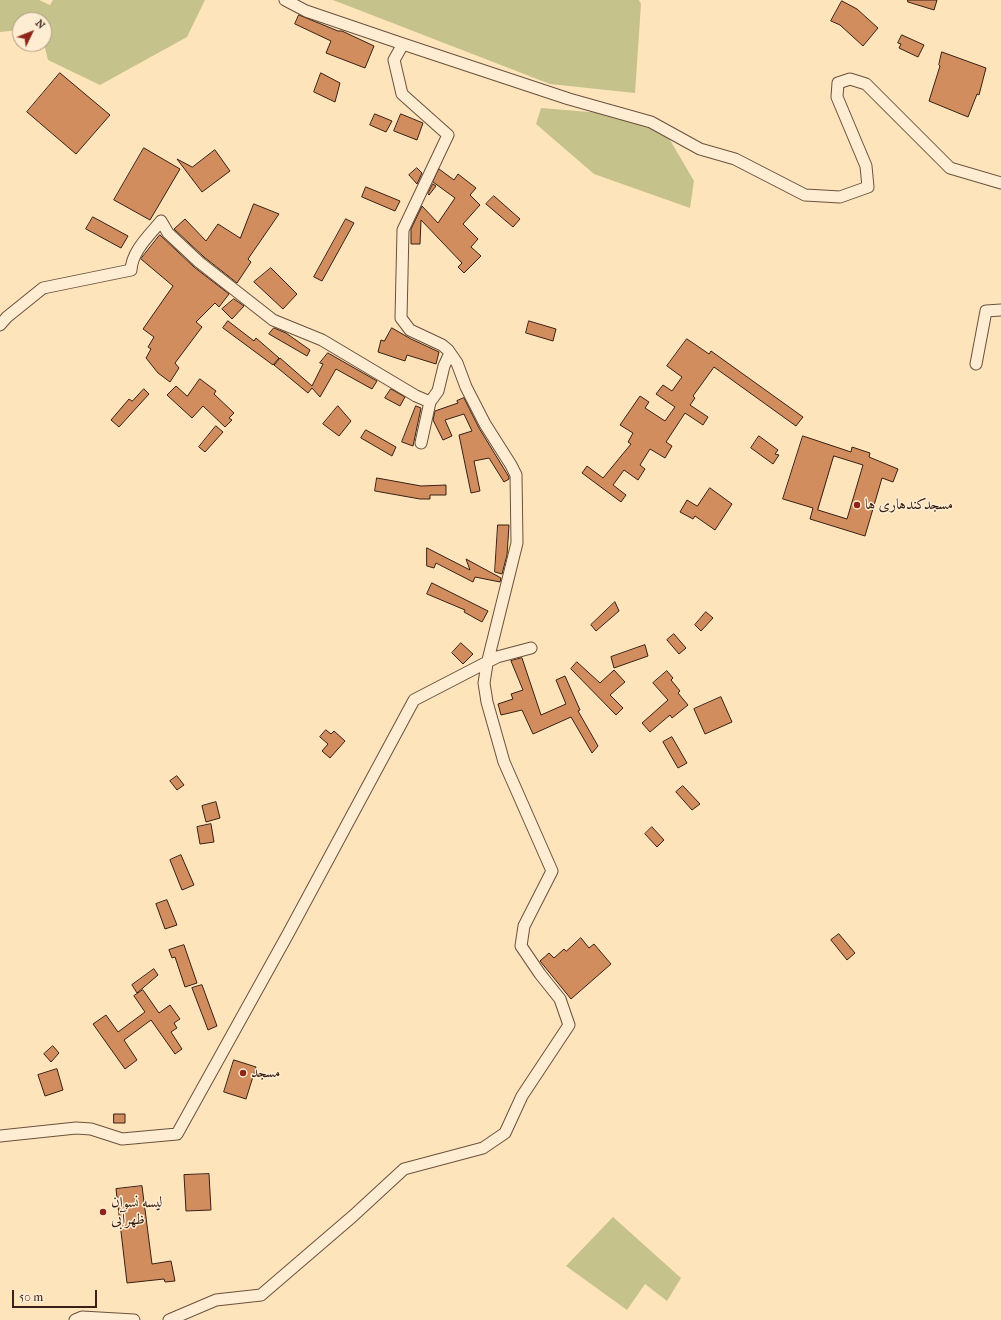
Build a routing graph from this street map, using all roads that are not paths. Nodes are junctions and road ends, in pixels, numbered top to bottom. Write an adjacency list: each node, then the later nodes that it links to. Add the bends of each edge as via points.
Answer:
1 (285, 0): 2 (street, via 306,11)
2 (403, 44): 3 (street, via 651,122 700,149 735,159 805,195 840,197 868,187 866,166 837,97 838,82 850,79 866,84 950,168); 6 (street, via 394,60 402,94 448,135 403,230 401,318 410,330 442,345)
3 (1001, 183)
4 (1001, 310): 7 (street, via 986,311)
5 (0, 326): 8 (street, via 7,317 43,288 131,270 137,252 162,221 168,233 199,262 273,320 322,340)
6 (450, 353): 8 (street, via 438,391); 11 (street, via 485,424 516,475 517,543)
7 (976, 364)
8 (430, 402): 9 (street)
9 (421, 443)
10 (531, 648): 11 (street, via 497,657)
11 (487, 664): 12 (street, via 414,700 177,1134 122,1139 91,1129 76,1128); 15 (street, via 484,683 487,702 504,762 552,871 524,926 522,946 560,999 569,1025 522,1096 505,1133 483,1148 404,1169 354,1216 261,1295 216,1300)
12 (0, 1136)
13 (75, 1320): 14 (street, via 82,1317)
14 (134, 1320)
15 (169, 1320)

